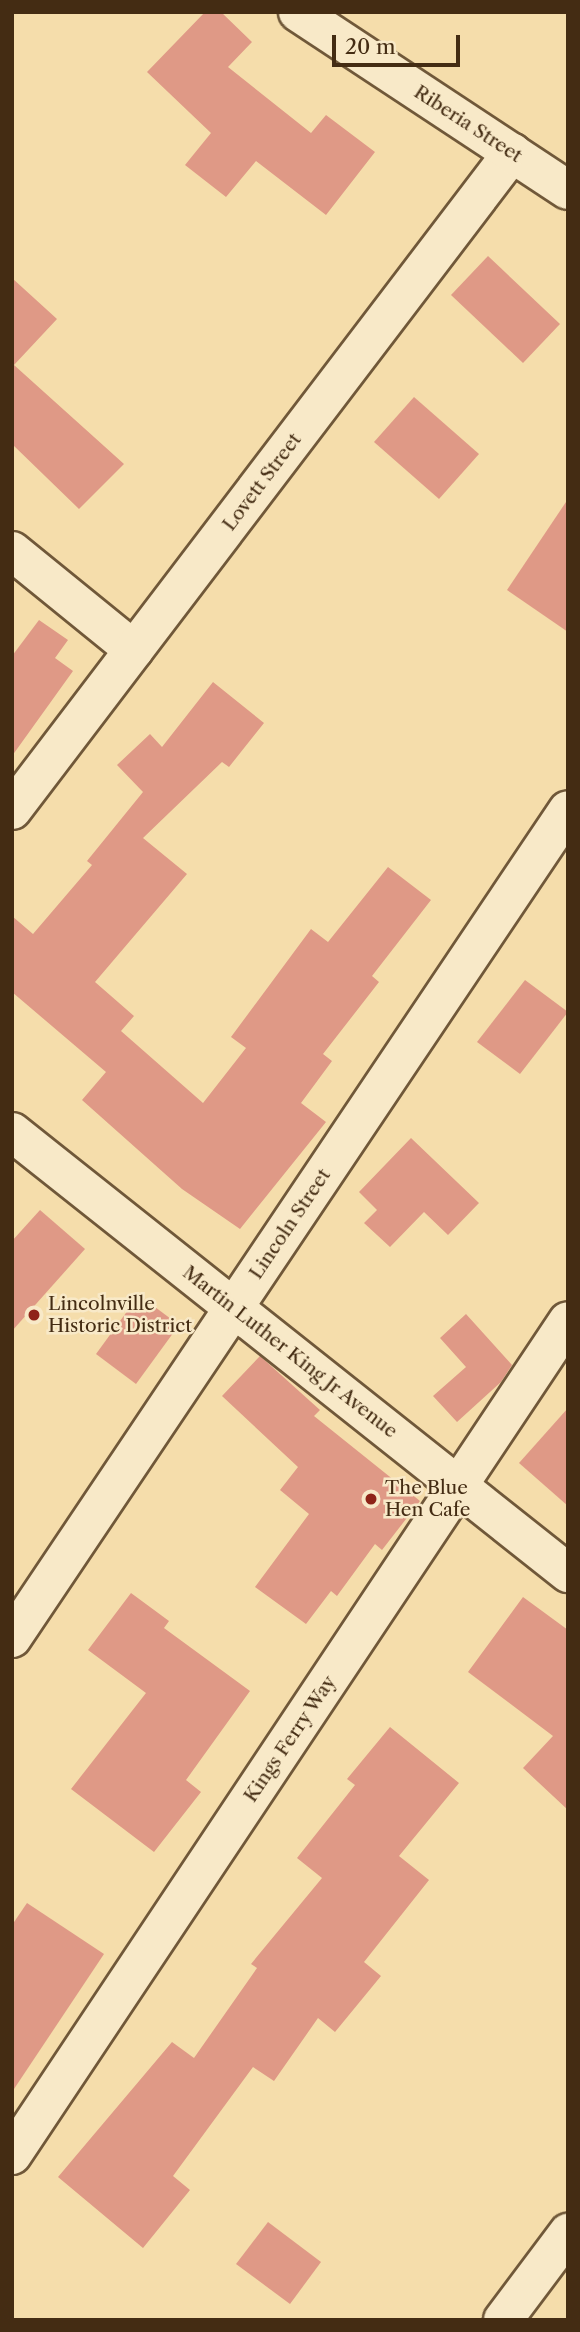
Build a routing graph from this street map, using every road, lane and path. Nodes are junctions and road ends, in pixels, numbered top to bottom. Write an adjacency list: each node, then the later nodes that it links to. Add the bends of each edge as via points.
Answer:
1 (298, 12): 2 (street, Riberia Street)
2 (512, 153): 3 (street, Riberia Street); 5 (street, Lovett Street)
3 (568, 190)
4 (12, 551): 5 (street)
5 (134, 650): 6 (street, Lovett Street)
6 (12, 810)
7 (568, 810): 9 (street, Lincoln Street)
8 (12, 1132): 9 (street, Martin Luther King Jr Avenue)
9 (233, 1307): 11 (street, Martin Luther King Jr Avenue); 13 (street, Lincoln Street)
10 (568, 1321): 11 (street, Kings Ferry Way)
11 (457, 1484): 12 (street, Martin Luther King Jr Avenue); 14 (street, Kings Ferry Way)
12 (568, 1573)
13 (12, 1638)
14 (12, 2155)
15 (568, 2233): 16 (street)
16 (503, 2320)

